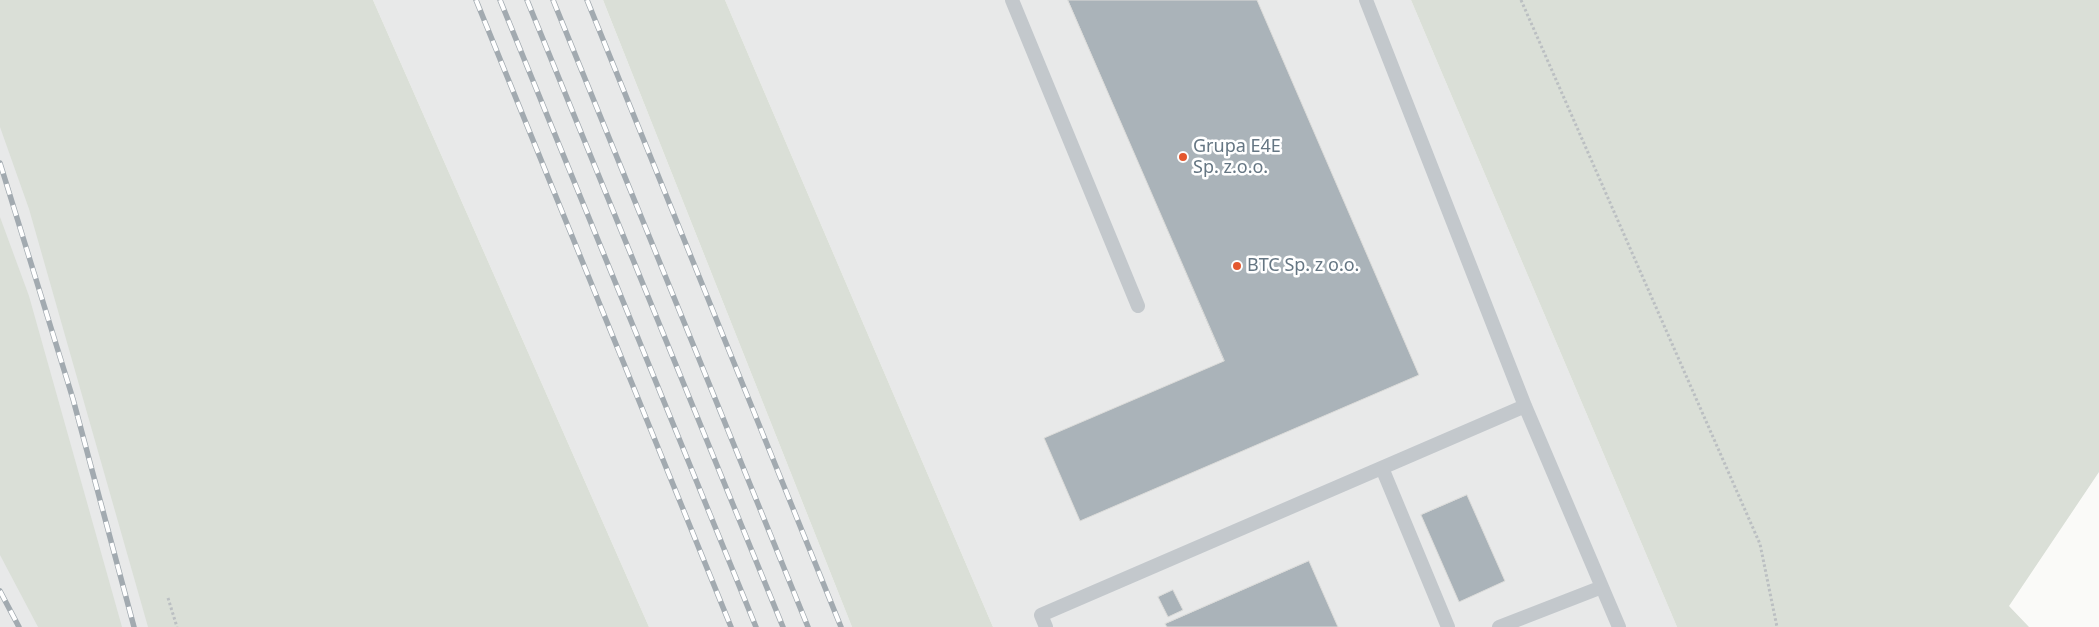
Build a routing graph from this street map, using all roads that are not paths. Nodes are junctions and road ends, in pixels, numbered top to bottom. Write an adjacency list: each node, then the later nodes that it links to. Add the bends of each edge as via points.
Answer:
1 (1012, 0): 3 (lane)
2 (1366, 0): 4 (lane)
3 (1138, 306)
4 (1525, 406): 5 (lane); 6 (lane)
5 (1382, 468): 7 (lane, via 1041,615); 8 (lane)
6 (1602, 587): 9 (lane); 10 (lane)
7 (1046, 627)
8 (1448, 627)
9 (1499, 627)
10 (1618, 627)

